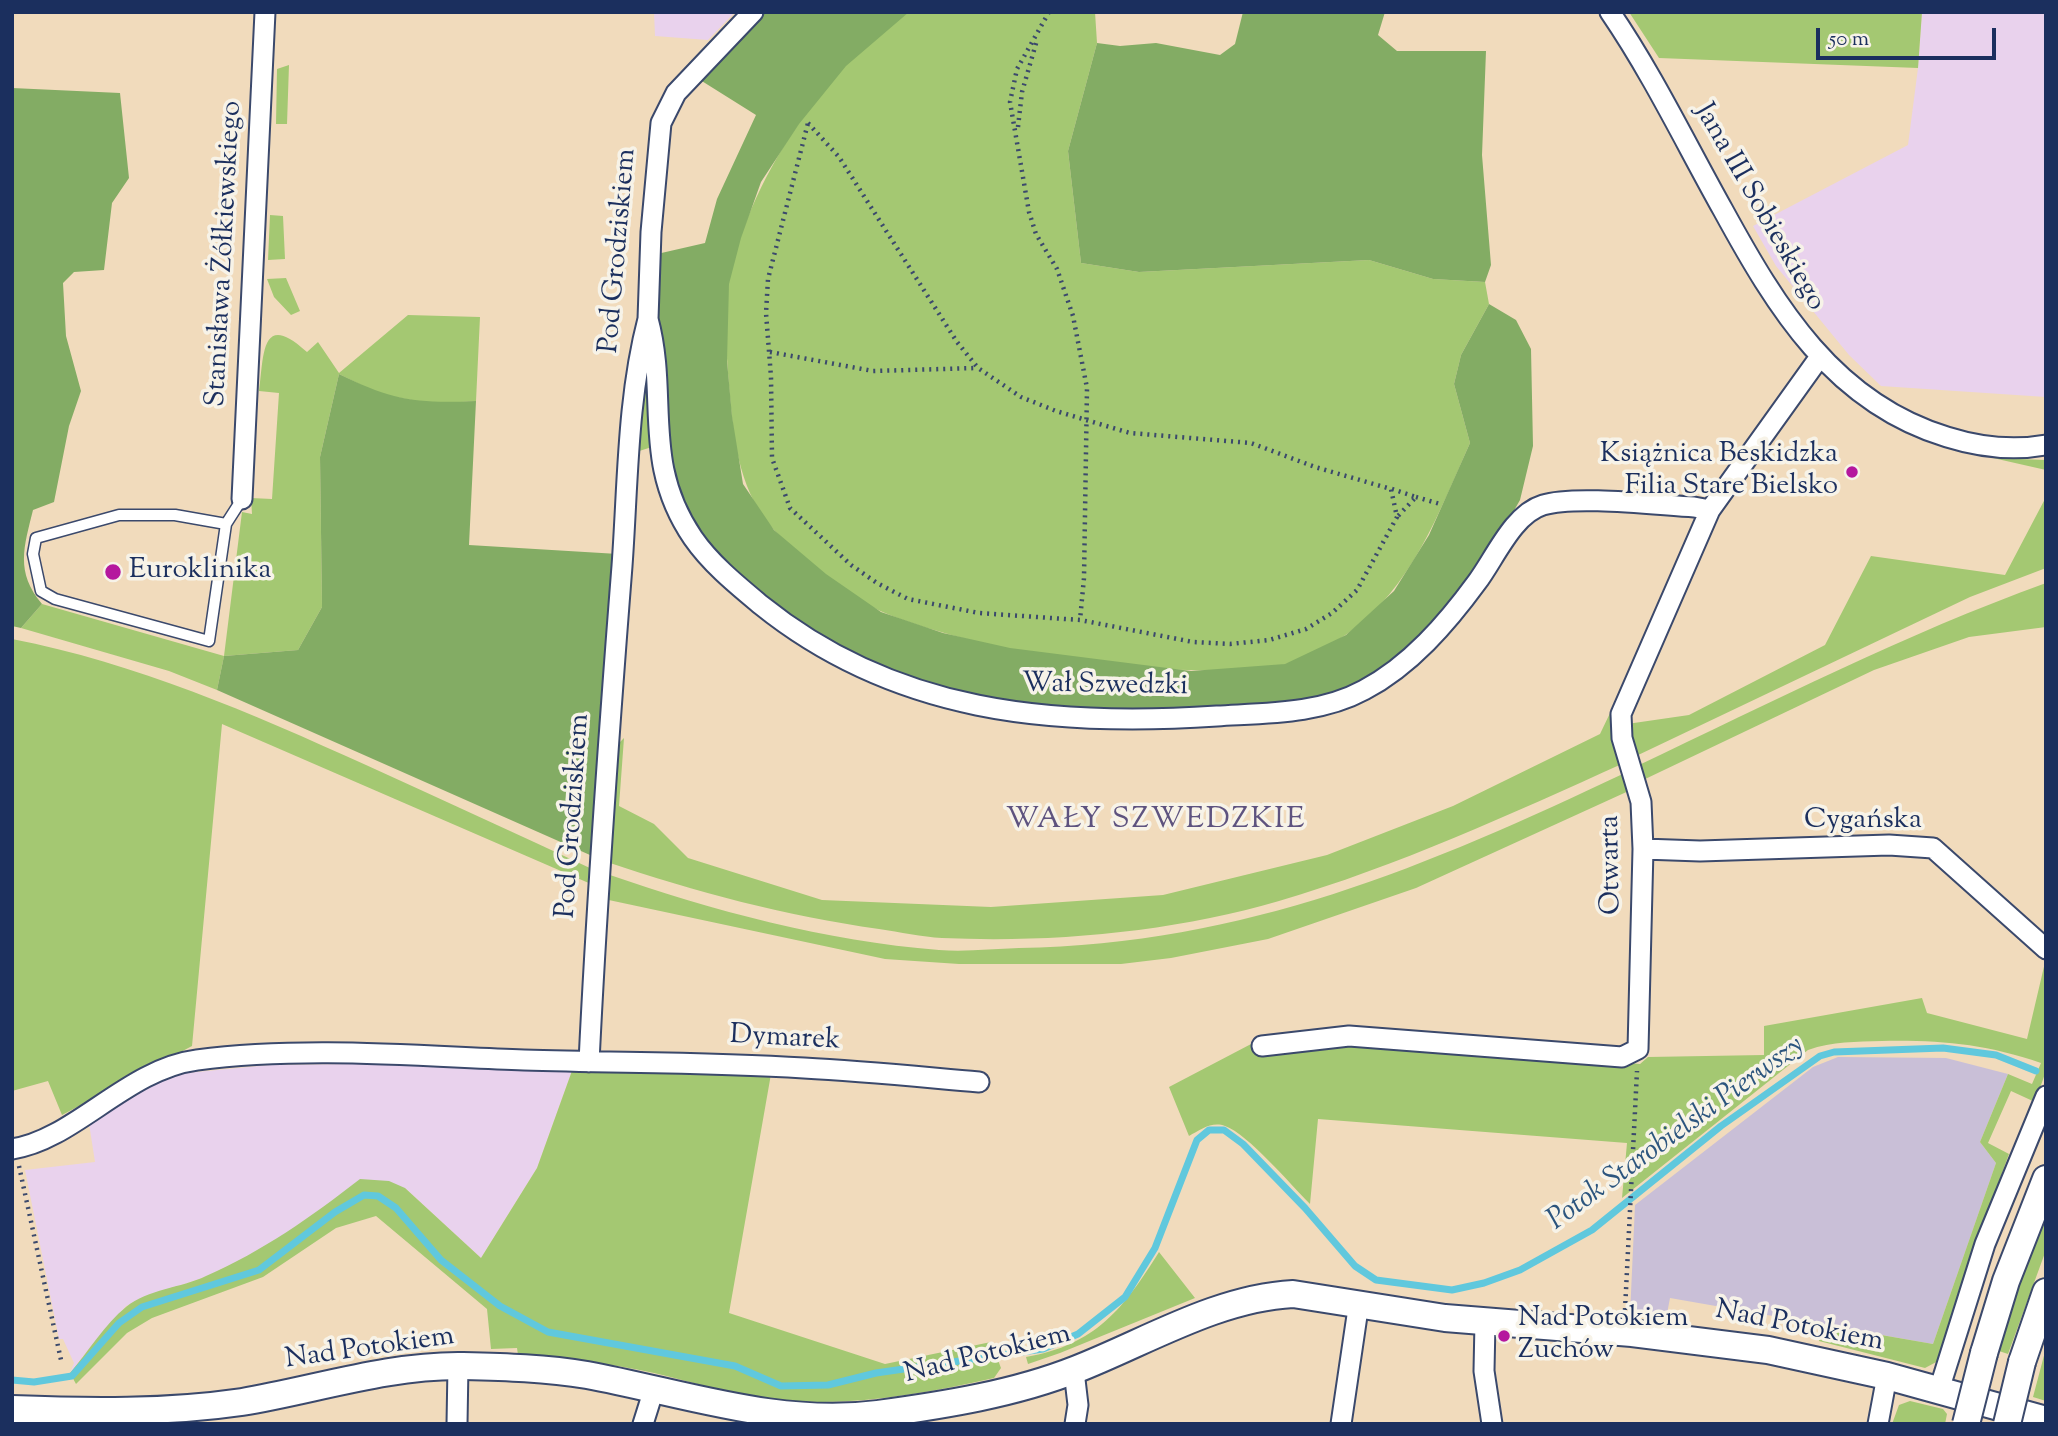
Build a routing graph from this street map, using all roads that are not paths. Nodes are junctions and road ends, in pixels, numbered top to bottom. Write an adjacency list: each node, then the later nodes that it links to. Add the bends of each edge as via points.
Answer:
1 (265, 12): 7 (street, Stanisława Żółkiewskiego)
2 (753, 12): 4 (street, Pod Grodziskiem, via 676,93 661,123)
3 (1610, 12): 5 (street, Jana III Sobieskiego, via 1755,270)
4 (648, 319): 8 (street, Wał Szwedzki, via 655,347 655,411 665,478 693,538 714,562 780,620 828,649 881,676 997,711 1070,720 1167,719 1327,706 1368,689 1410,658 1450,616 1519,522 1536,507 1568,501); 13 (street, Pod Grodziskiem, via 631,426)
5 (1819, 358): 6 (street, Jana III Sobieskiego, via 1879,407 1930,432 2016,449); 8 (street, Otwarta)
6 (2046, 445)
7 (242, 499): 9 (lane)
8 (1710, 510): 10 (street, Otwarta, via 1621,714 1622,738 1641,802)
9 (226, 524): 9 (lane, via 209,641 55,599 41,591 33,554 36,538 119,515 175,515)
10 (1643, 849): 11 (street, Cygańska, via 1933,848); 12 (street, Otwarta, via 1637,1049 1631,1055 1349,1036)
11 (2046, 949)
12 (1262, 1046)
13 (589, 1062): 14 (street, Dymarek, via 803,1068); 16 (street, via 355,1054 195,1060 144,1079 51,1134)
14 (978, 1082)
15 (2046, 1096): 25 (street, via 1985,1244)
16 (14, 1149)
17 (2046, 1179): 35 (street, bridge, via 2006,1281)
18 (2046, 1292): 36 (street, bridge)
19 (1359, 1302): 20 (street, Nad Potokiem); 22 (street, Nad Potokiem, via 1293,1293 1262,1297); 32 (street)
20 (1485, 1322): 23 (street, Nad Potokiem, via 1632,1333 1768,1350); 33 (street, via 1484,1371)
21 (458, 1366): 24 (street, Nad Potokiem, via 583,1375); 27 (street, Nad Potokiem, via 409,1371); 29 (street)
22 (1074, 1371): 24 (street, Nad Potokiem, via 973,1398 858,1416 761,1413); 31 (street)
23 (1887, 1376): 25 (street, Nad Potokiem); 34 (street)
24 (654, 1389): 30 (street)
25 (1938, 1390): 28 (street, Nad Potokiem)
26 (12, 1409): 27 (street, Nad Potokiem)
27 (192, 1416)
28 (2046, 1420)
29 (457, 1424)
30 (643, 1424)
31 (1075, 1424)
32 (1341, 1424)
33 (1492, 1424)
34 (1878, 1424)
35 (1966, 1424)
36 (2007, 1424)

